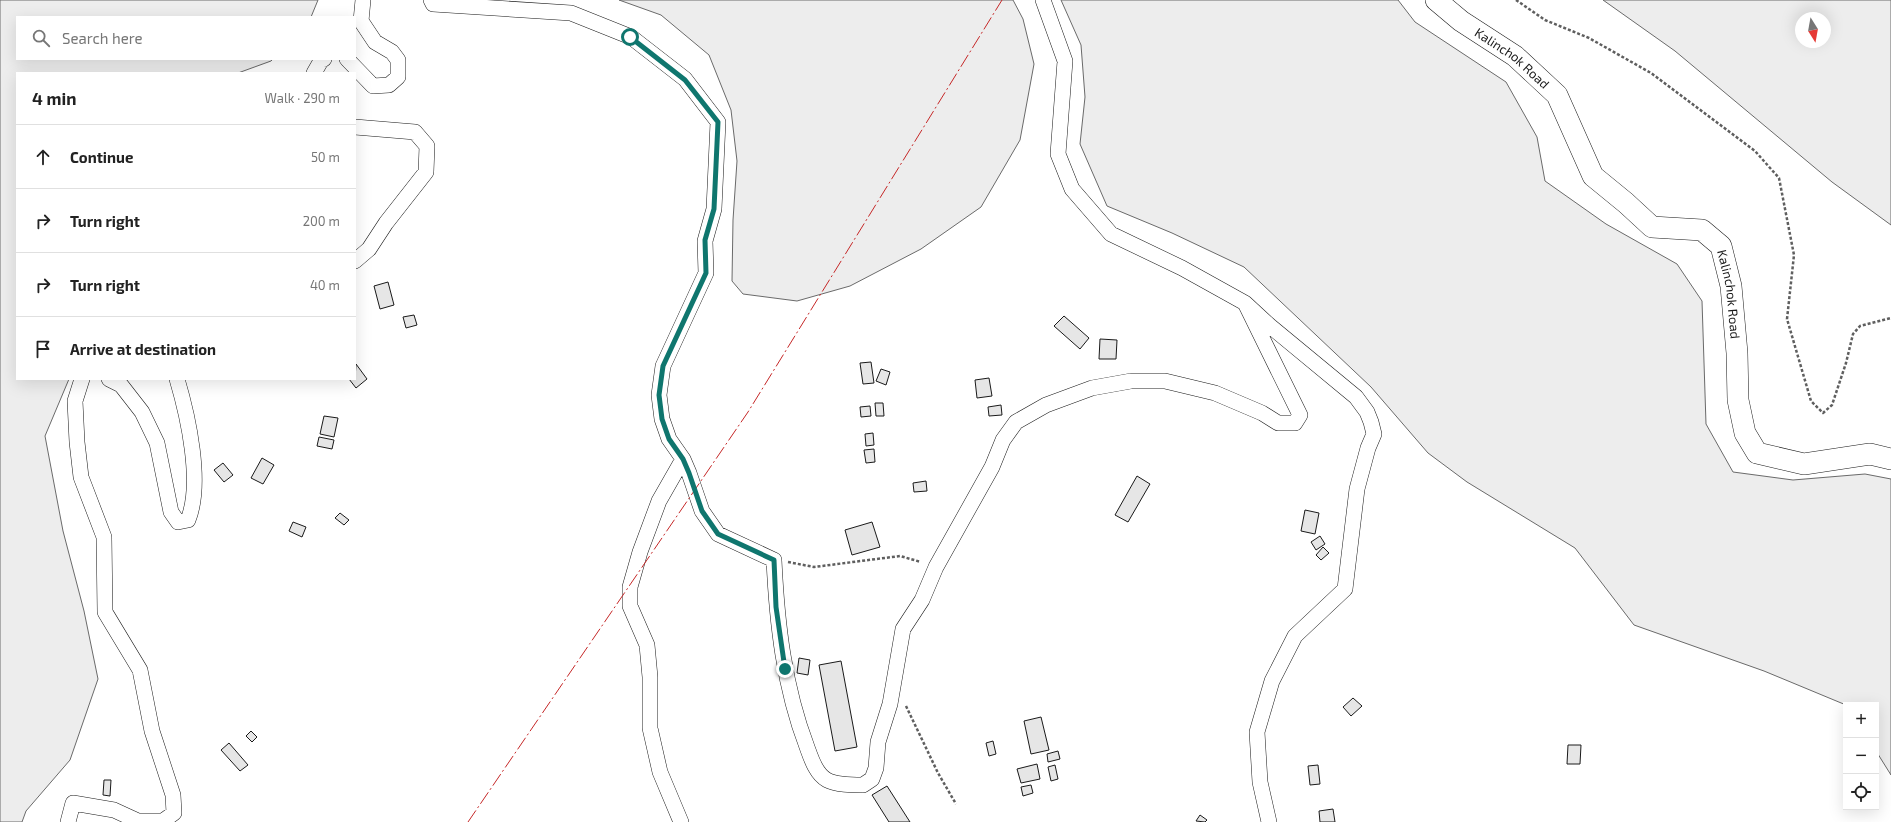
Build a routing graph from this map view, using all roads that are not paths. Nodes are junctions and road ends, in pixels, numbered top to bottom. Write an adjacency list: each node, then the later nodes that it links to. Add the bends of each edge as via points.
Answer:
1 (363, 0): 6 (street, via 361,21 375,42 392,52 398,60 398,77 389,84 373,86)
2 (431, 0): 14 (street, via 434,4 571,13 630,37 685,80 718,122 714,209 705,240 706,273 663,366 659,395 662,419 669,439)
3 (1043, 0): 10 (street, via 1065,61 1058,154 1072,189 1111,234 1182,268)
4 (1436, 0): 15 (street, Kalinchok Road, via 1514,56 1557,95 1592,176 1652,227 1702,230 1721,246 1730,286 1737,353 1738,400 1745,433 1757,453 1804,464 1870,454)
5 (321, 60): 7 (street)
6 (348, 60)
7 (315, 72)
8 (356, 127): 9 (street, via 415,132 427,146 426,172 369,249)
9 (356, 259)
10 (1245, 303): 14 (street, via 1300,415 1295,423 1278,423 1262,413 1215,393 1165,381 1131,381 1092,388 1046,405 1016,422 1003,440 992,467 936,567 922,600 903,629 890,704 878,742 876,768 872,779 863,786 827,780 815,768 798,724 785,669 776,607 774,560 718,534 702,511); 18 (street, via 1356,397 1367,412 1374,434 1357,488 1345,589 1295,636 1272,681 1256,732 1260,782)
11 (82, 380): 16 (street, via 75,401 77,442 81,477 104,537 105,612 140,670 152,731 173,795 174,813 163,821 138,821 114,810 73,803)
12 (111, 380): 13 (street, via 121,385 142,412 157,443 171,512 178,522 188,520 195,484 185,406)
13 (177, 380)
14 (683, 459): 17 (street, via 659,501 630,587 630,606 647,645 650,728 660,772)
15 (1891, 459)
16 (68, 822)
17 (681, 822)
18 (1270, 822)

